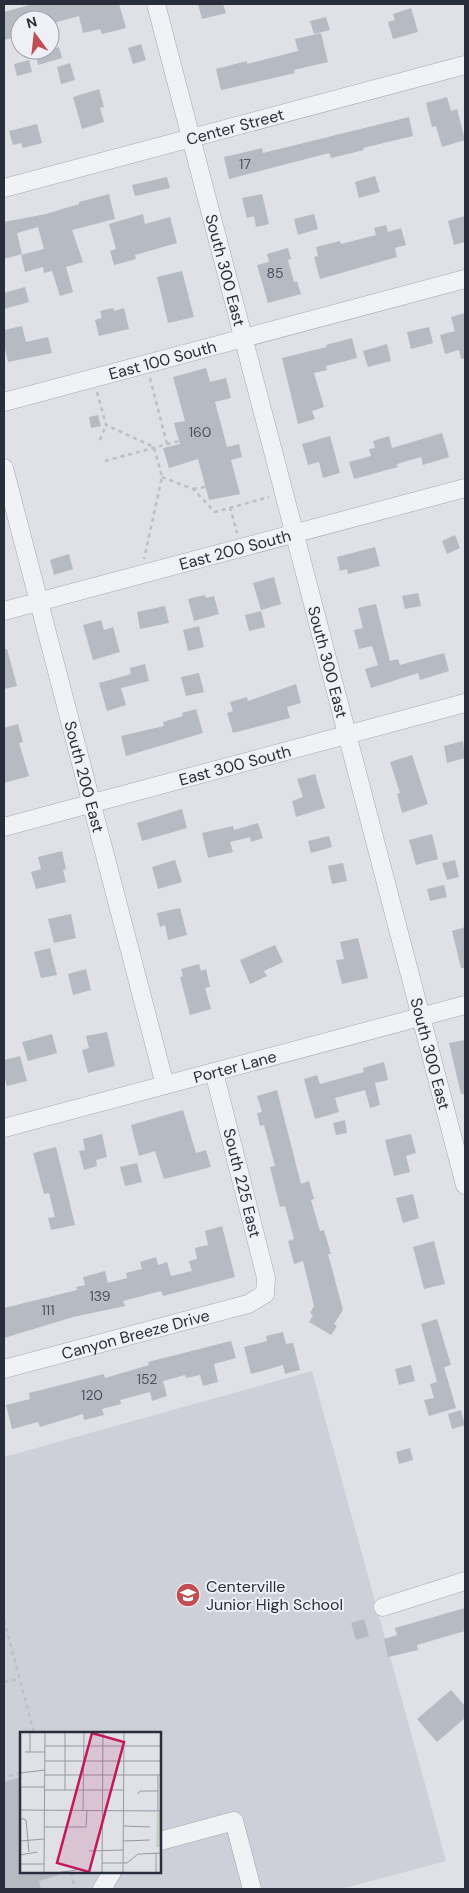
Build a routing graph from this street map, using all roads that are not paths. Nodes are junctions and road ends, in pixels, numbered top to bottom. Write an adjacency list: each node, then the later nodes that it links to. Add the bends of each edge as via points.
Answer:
1 (156, 4): 3 (street, South 300 East)
2 (465, 64): 3 (street, Center Street)
3 (190, 138): 4 (street, Center Street); 6 (street, South 300 East)
4 (4, 188)
5 (465, 279): 6 (street, East 100 South)
6 (244, 338): 7 (street, East 100 South); 10 (street, South 300 East)
7 (4, 402)
8 (4, 468): 11 (street, South 200 East)
9 (465, 488): 10 (street, East 200 South)
10 (294, 533): 11 (street, East 200 South); 14 (street, South 300 East)
11 (39, 602): 12 (street, East 200 South); 15 (street, South 200 East)
12 (4, 611)
13 (465, 703): 14 (street, East 300 South)
14 (347, 735): 15 (street, East 300 South); 18 (street, South 300 East)
15 (92, 803): 16 (street, East 300 South); 20 (street, South 200 East)
16 (4, 827)
17 (465, 1005): 18 (street, Porter Lane)
18 (421, 1017): 19 (street, Porter Lane); 22 (street, South 300 East)
19 (214, 1072): 20 (street, Porter Lane); 23 (street, South 225 East, via 266,1278)
20 (165, 1085): 21 (street, Porter Lane)
21 (4, 1128)
22 (465, 1185)
23 (265, 1294): 24 (street, Canyon Breeze Drive, via 248,1304)
24 (4, 1369)
25 (465, 1581): 26 (street)
26 (383, 1607)
27 (161, 1842): 30 (street, via 234,1821)
28 (111, 1873): 29 (street)
29 (102, 1889)
30 (252, 1889)

